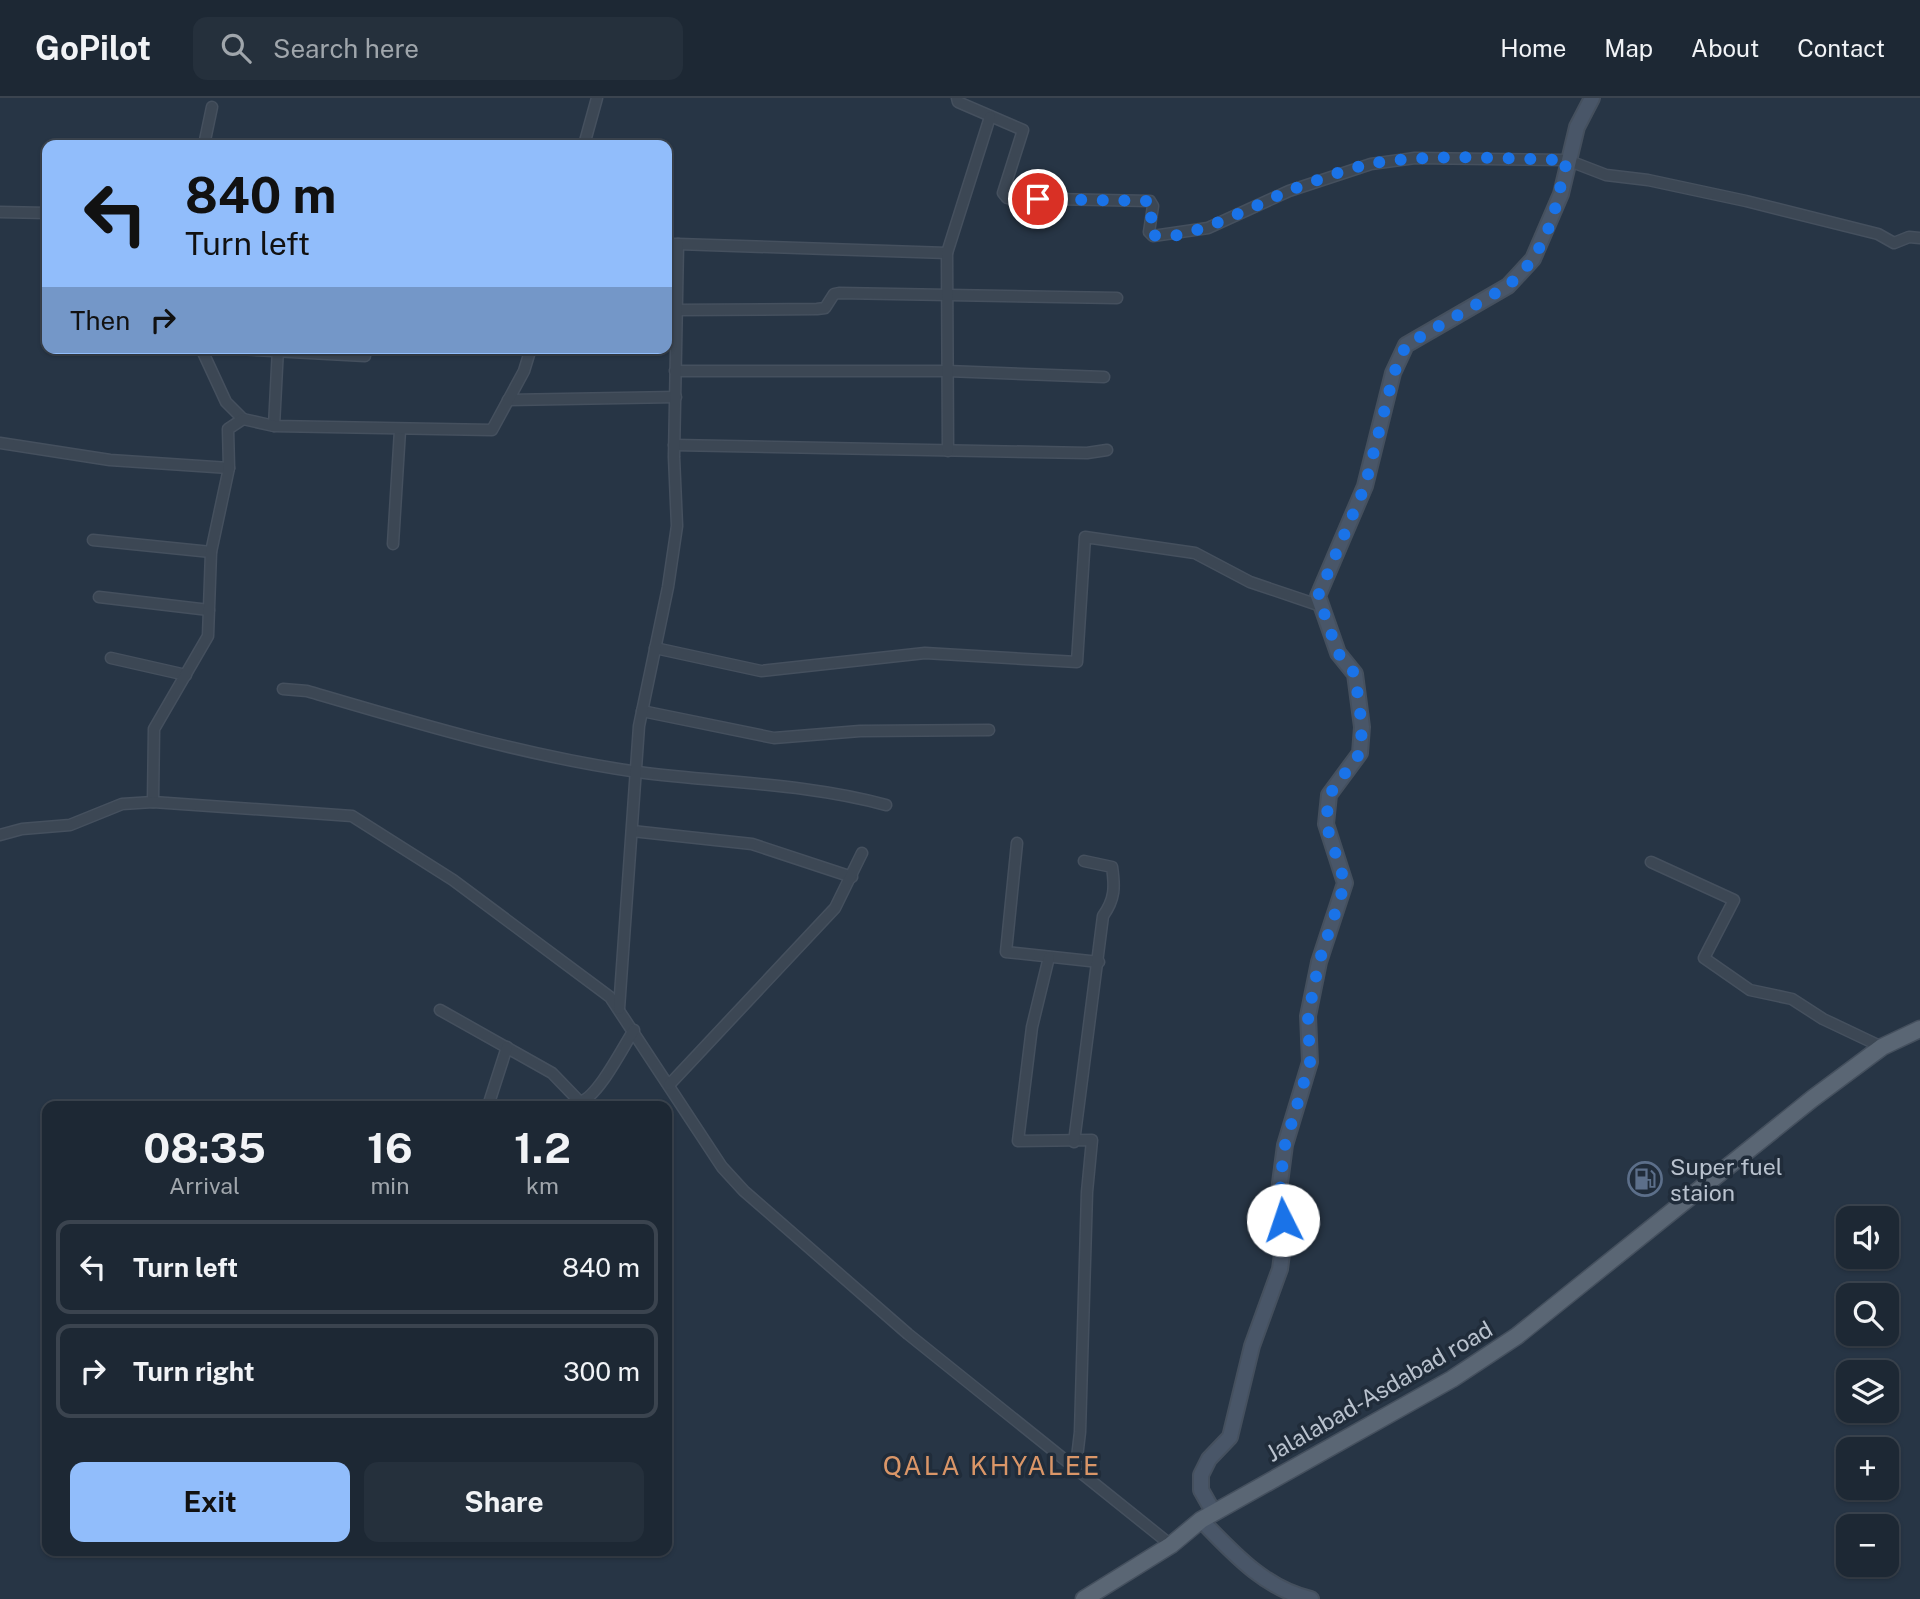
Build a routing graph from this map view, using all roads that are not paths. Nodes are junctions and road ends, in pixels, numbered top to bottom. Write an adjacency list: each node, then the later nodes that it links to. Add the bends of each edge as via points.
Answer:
1 (597, 98): 7 (street)
2 (957, 98): 5 (street)
3 (1592, 98): 8 (street)
4 (212, 107): 6 (street)
5 (990, 117): 8 (street, via 1023,130 1003,193 1007,198 1150,201 1149,232 1158,237 1208,228 1289,191 1371,164 1415,158); 13 (street)
6 (205, 140)
7 (585, 140)
8 (1567, 160): 11 (street, via 1606,175 1746,201 1878,234 1894,243); 39 (street, via 1552,221 1534,259 1508,286 1406,345 1394,373 1365,486 1318,596)
9 (0, 212): 10 (street)
10 (42, 213)
11 (1920, 238)
12 (672, 244): 13 (street); 16 (street)
13 (947, 253): 14 (street)
14 (948, 294): 15 (street); 16 (street, via 839,293 825,308 817,309); 23 (street)
15 (1117, 298)
16 (676, 310): 22 (street)
17 (204, 354): 27 (street, via 226,402)
18 (278, 354): 28 (street)
19 (336, 354): 21 (street)
20 (529, 354): 26 (street)
21 (365, 356)
22 (674, 371): 23 (street); 25 (street)
23 (947, 371): 24 (street); 33 (street)
24 (1104, 377)
25 (677, 397): 26 (street); 31 (street)
26 (508, 400): 29 (street, via 492,430)
27 (243, 419): 28 (street); 34 (street, via 228,429)
28 (274, 426): 29 (street)
29 (400, 430): 36 (street)
30 (0, 443): 34 (street, via 110,460)
31 (674, 445): 33 (street); 41 (street, via 677,526)
32 (1107, 450): 33 (street)
33 (948, 451)
34 (229, 468): 37 (street)
35 (93, 540): 37 (street)
36 (393, 544)
37 (211, 552): 40 (street)
38 (99, 597): 40 (street)
39 (1321, 606): 41 (street, via 1250,582 1195,553 1085,537 1077,662 925,653 761,671); 69 (street, via 1338,653 1355,674 1362,727 1360,753 1329,795 1326,824 1345,883 1319,962 1308,1016 1310,1062 1285,1145 1280,1269 1252,1346 1230,1437 1201,1475)
40 (209, 610): 43 (street, via 208,636)
41 (654, 648): 45 (street)
42 (111, 659): 43 (street)
43 (186, 676): 48 (street, via 154,729)
44 (283, 689): 47 (street, via 307,691 456,736)
45 (642, 711): 46 (street, via 774,738 860,731); 47 (street)
46 (989, 730)
47 (636, 771): 49 (street, via 850,795); 50 (street)
48 (153, 802): 51 (street, via 122,804 70,825); 59 (street, via 352,816 466,889 611,997)
49 (886, 805)
50 (632, 831): 56 (street, via 752,844); 59 (street)
51 (0, 835)
52 (1017, 843): 57 (street, via 1006,952)
53 (862, 853): 56 (street)
54 (1084, 861): 58 (street, via 1112,867 1115,885 1112,903 1103,916)
55 (1651, 862): 64 (street, via 1734,900 1704,958 1750,990 1792,999)
56 (852, 877): 65 (street, via 835,908)
57 (1049, 957): 58 (street); 67 (street, via 1032,1027 1018,1141)
58 (1099, 962): 67 (street)
59 (619, 1009): 62 (street)
60 (440, 1010): 63 (street)
61 (1920, 1029): 64 (main road, Jalalabad-Asdabad road)
62 (634, 1030): 63 (street, via 598,1087 583,1101 552,1073); 65 (street)
63 (507, 1047): 66 (street)
64 (1882, 1047): 69 (main road, Jalalabad-Asdabad road, via 1517,1336 1452,1379)
65 (669, 1085): 68 (street, via 722,1167 771,1217 908,1334)
66 (490, 1101)
67 (1074, 1142): 68 (street, via 1092,1140)
68 (1076, 1466): 70 (street)
69 (1208, 1516): 70 (main road, Jalalabad-Asdabad road); 72 (street, via 1238,1559 1273,1583)
70 (1171, 1545): 71 (main road, Jalalabad-Asdabad road)
71 (1084, 1599)
72 (1311, 1599)

